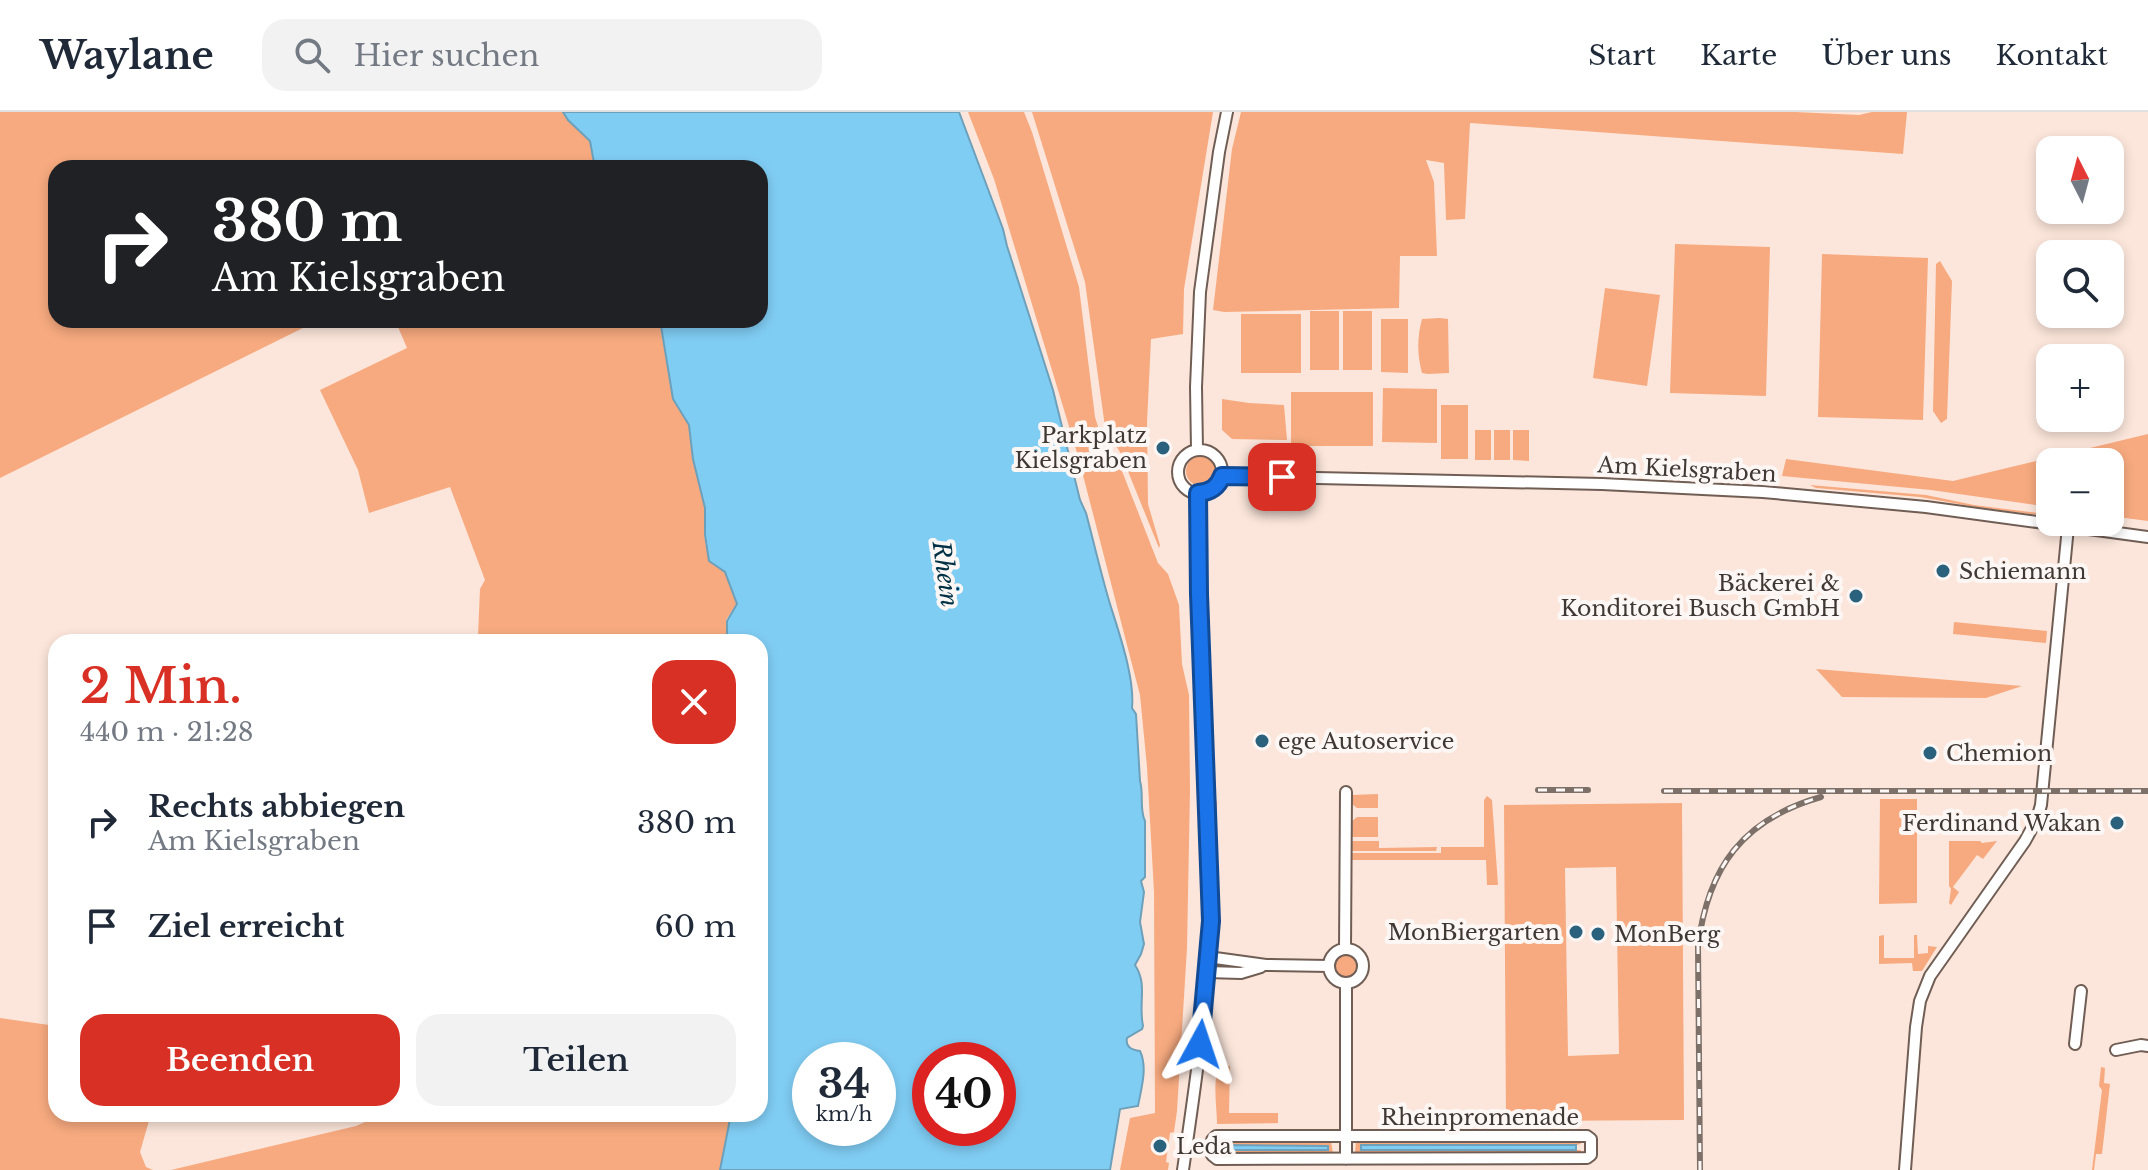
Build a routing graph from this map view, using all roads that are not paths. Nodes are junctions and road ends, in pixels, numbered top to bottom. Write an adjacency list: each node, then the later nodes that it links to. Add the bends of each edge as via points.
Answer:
1 (1227, 112): 2 (street, via 1200,292)
2 (1197, 450): 3 (street, via 1219,460); 4 (street, via 1184,456 1179,469 1182,483)
3 (1222, 476): 4 (street, via 1214,489); 5 (street, Am Kielsgraben, via 1697,487)
4 (1198, 493): 11 (street)
5 (2036, 522)
6 (2124, 534): 8 (street, Am Kielsgraben)
7 (2067, 536): 23 (street, via 2037,819 1925,988 1916,1027)
8 (2148, 537)
9 (1346, 792): 10 (street)
10 (1345, 949): 13 (street, via 1332,956); 15 (street, via 1355,952 1362,965 1360,975)
11 (1208, 957): 12 (street); 14 (street)
12 (1266, 965): 13 (street); 14 (street, via 1241,973)
13 (1329, 966): 15 (street, via 1332,976)
14 (1207, 972): 22 (street)
15 (1346, 983): 20 (street)
16 (2081, 991): 17 (street)
17 (2075, 1044)
18 (2148, 1046): 19 (street)
19 (2116, 1050)
20 (1346, 1136): 21 (street); 21 (street, Rheinpromenade, via 1212,1140 1217,1159); 21 (street, Rheinpromenade, via 1587,1136 1591,1155)
21 (1346, 1159)
22 (1183, 1170)
23 (1905, 1170)

